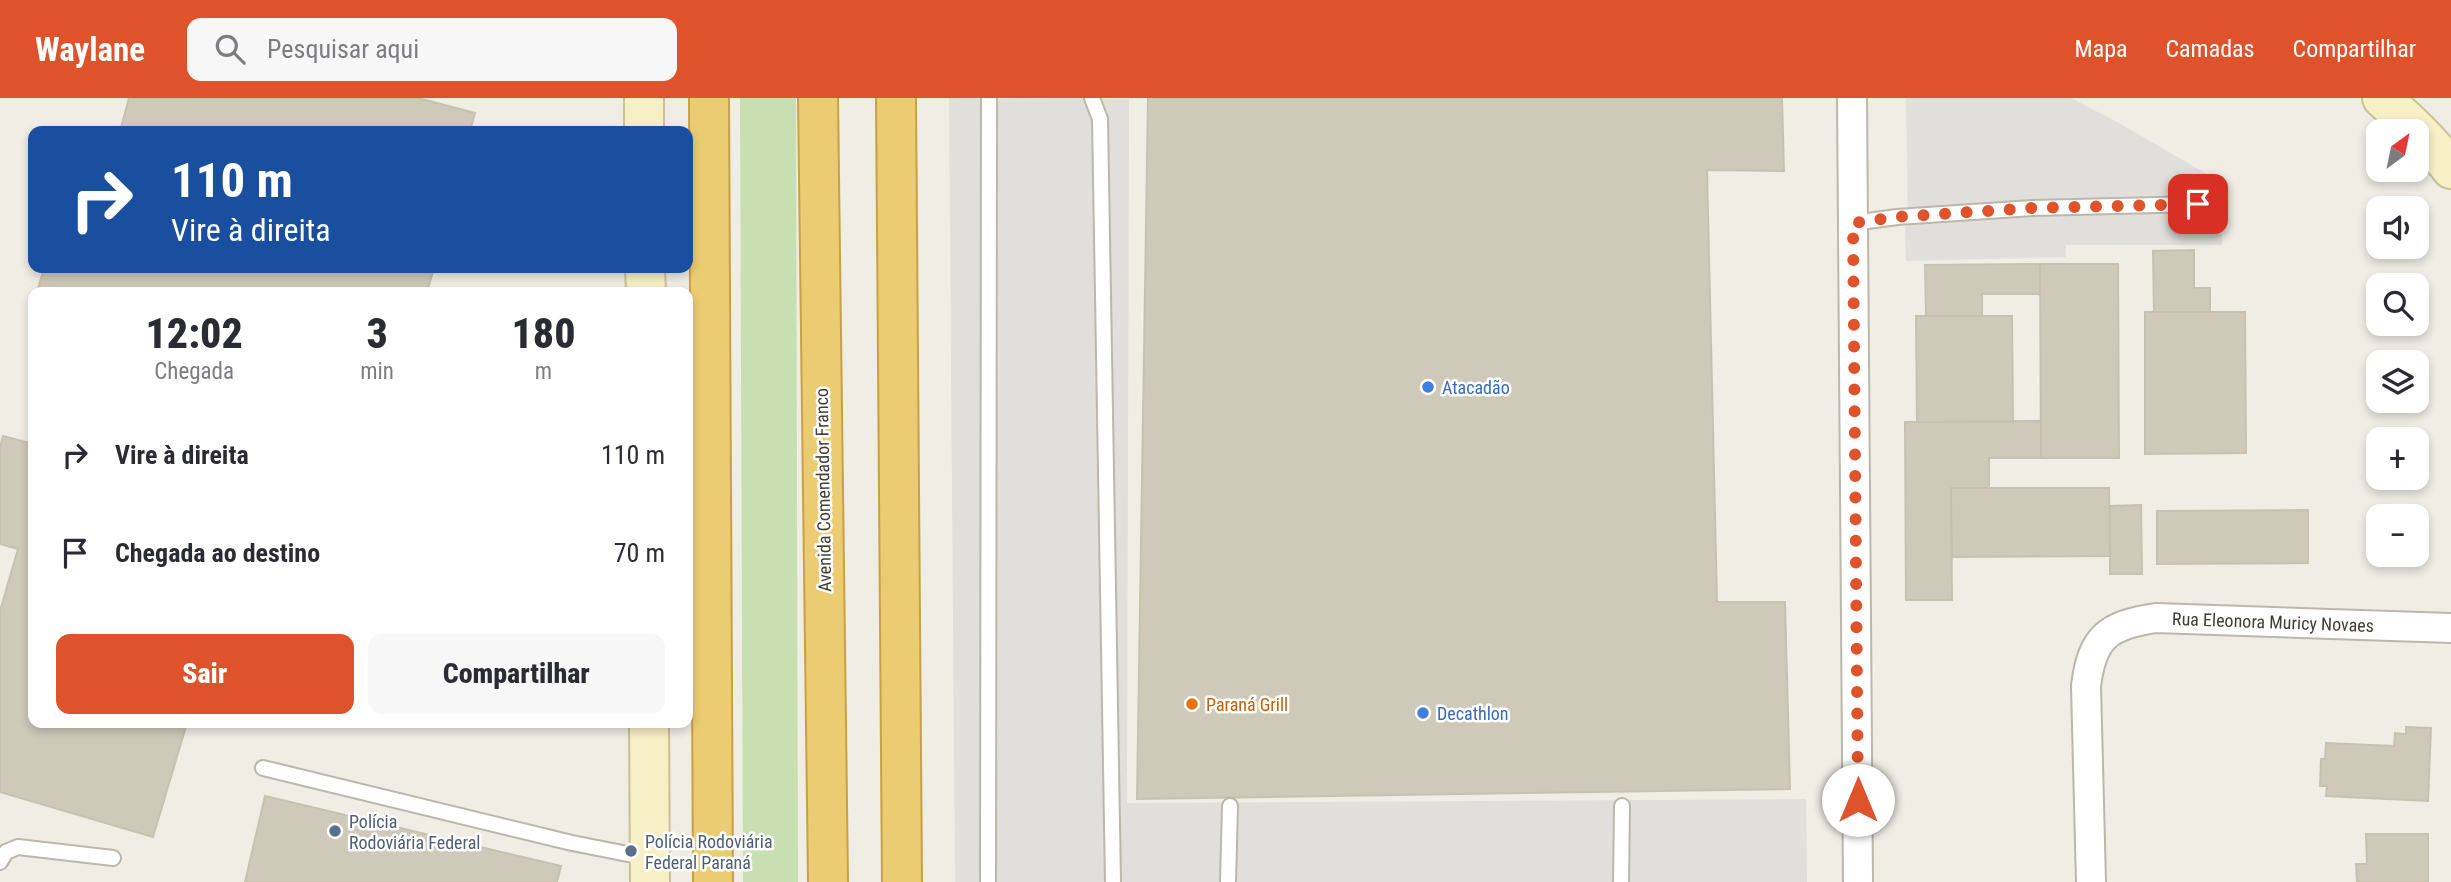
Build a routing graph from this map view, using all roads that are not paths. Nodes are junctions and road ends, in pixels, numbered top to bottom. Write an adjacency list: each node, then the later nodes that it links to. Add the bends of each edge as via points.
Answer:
1 (644, 98): 9 (main road)
2 (709, 98): 21 (highway)
3 (818, 98): 22 (highway, Avenida Comendador Franco)
4 (896, 98): 23 (highway)
5 (989, 98): 24 (lane)
6 (1092, 98): 25 (lane, via 1100,119)
7 (1852, 98): 12 (street)
8 (2382, 98): 10 (main road)
9 (644, 126)
10 (2451, 169)
11 (2198, 204): 12 (lane, via 2033,208)
12 (1853, 223): 28 (street)
13 (2451, 628): 29 (street, Rua Eleonora Muricy Novaes, via 2156,618 2118,627 2101,639 2089,662 2086,686)
14 (649, 728): 20 (main road)
15 (263, 768): 20 (lane, via 572,844)
16 (1230, 806): 26 (lane)
17 (1622, 806): 27 (lane)
18 (113, 858): 19 (lane, via 18,847 6,852)
19 (0, 862)
20 (650, 870)
21 (713, 882)
22 (828, 882)
23 (902, 882)
24 (988, 882)
25 (1113, 882)
26 (1228, 882)
27 (1620, 882)
28 (1858, 882)
29 (2091, 882)

